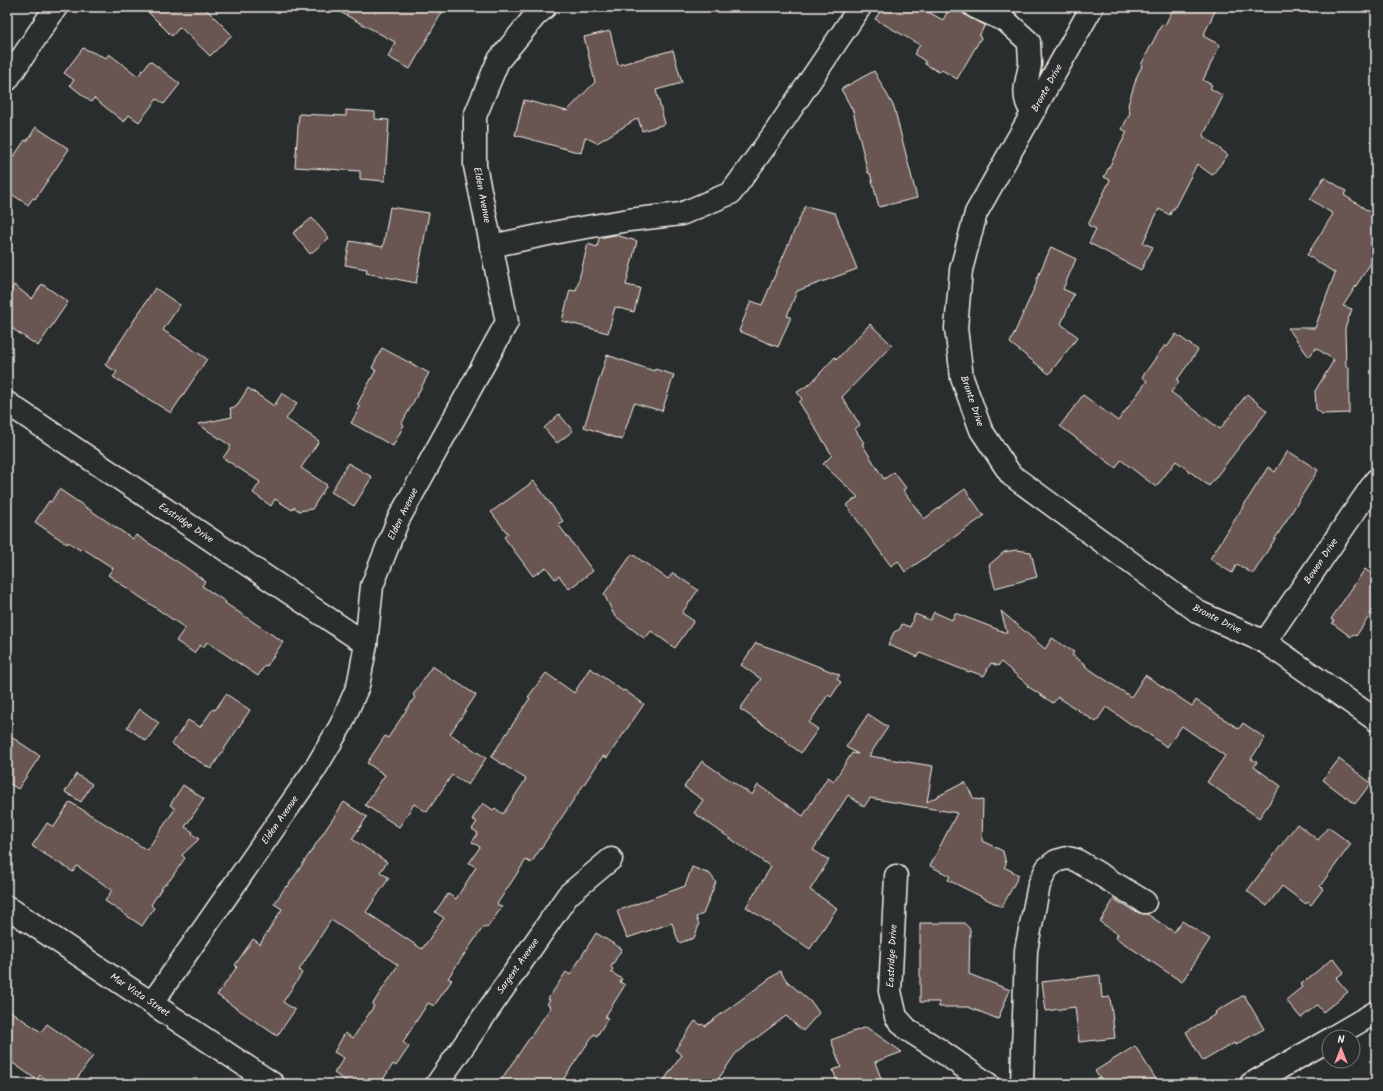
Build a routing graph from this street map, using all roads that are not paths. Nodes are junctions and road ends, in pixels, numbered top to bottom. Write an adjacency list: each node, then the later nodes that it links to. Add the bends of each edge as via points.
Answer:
1 (56, 7): 6 (street)
2 (545, 7): 8 (street, Elden Avenue, via 498,60 475,116 476,166)
3 (860, 7): 8 (street, via 731,193 681,214 600,224)
4 (975, 7): 7 (street, via 1006,21 1029,42 1030,64 1025,98 1028,105)
5 (1092, 7): 7 (street, Bronte Drive)
6 (7, 80)
7 (1036, 108): 11 (street, Bronte Drive, via 976,213 961,270 956,328 962,378 981,430 1011,475 1200,612)
8 (492, 246): 12 (street, Elden Avenue, via 507,322 398,520 372,586)
9 (7, 402): 12 (street, Eastridge Drive)
10 (1376, 480): 11 (street, Bowen Drive)
11 (1265, 642): 13 (street, Bronte Drive)
12 (366, 644): 18 (street, Elden Avenue, via 358,686 338,731 315,769)
13 (1376, 720)
14 (611, 859): 23 (street, Sargent Avenue, via 568,895)
15 (896, 876): 24 (street, Eastridge Drive, via 890,991 896,1017 908,1030)
16 (1145, 902): 25 (street, via 1076,860 1067,858 1056,861 1047,868 1039,885 1026,950)
17 (7, 907): 18 (street, Mar Vista Street)
18 (152, 1003): 22 (street, Mar Vista Street)
19 (1376, 1012): 20 (street)
20 (1347, 1029)
21 (1321, 1045): 26 (street)
22 (273, 1084)
23 (437, 1084)
24 (988, 1084)
25 (1022, 1084)
26 (1252, 1084)

